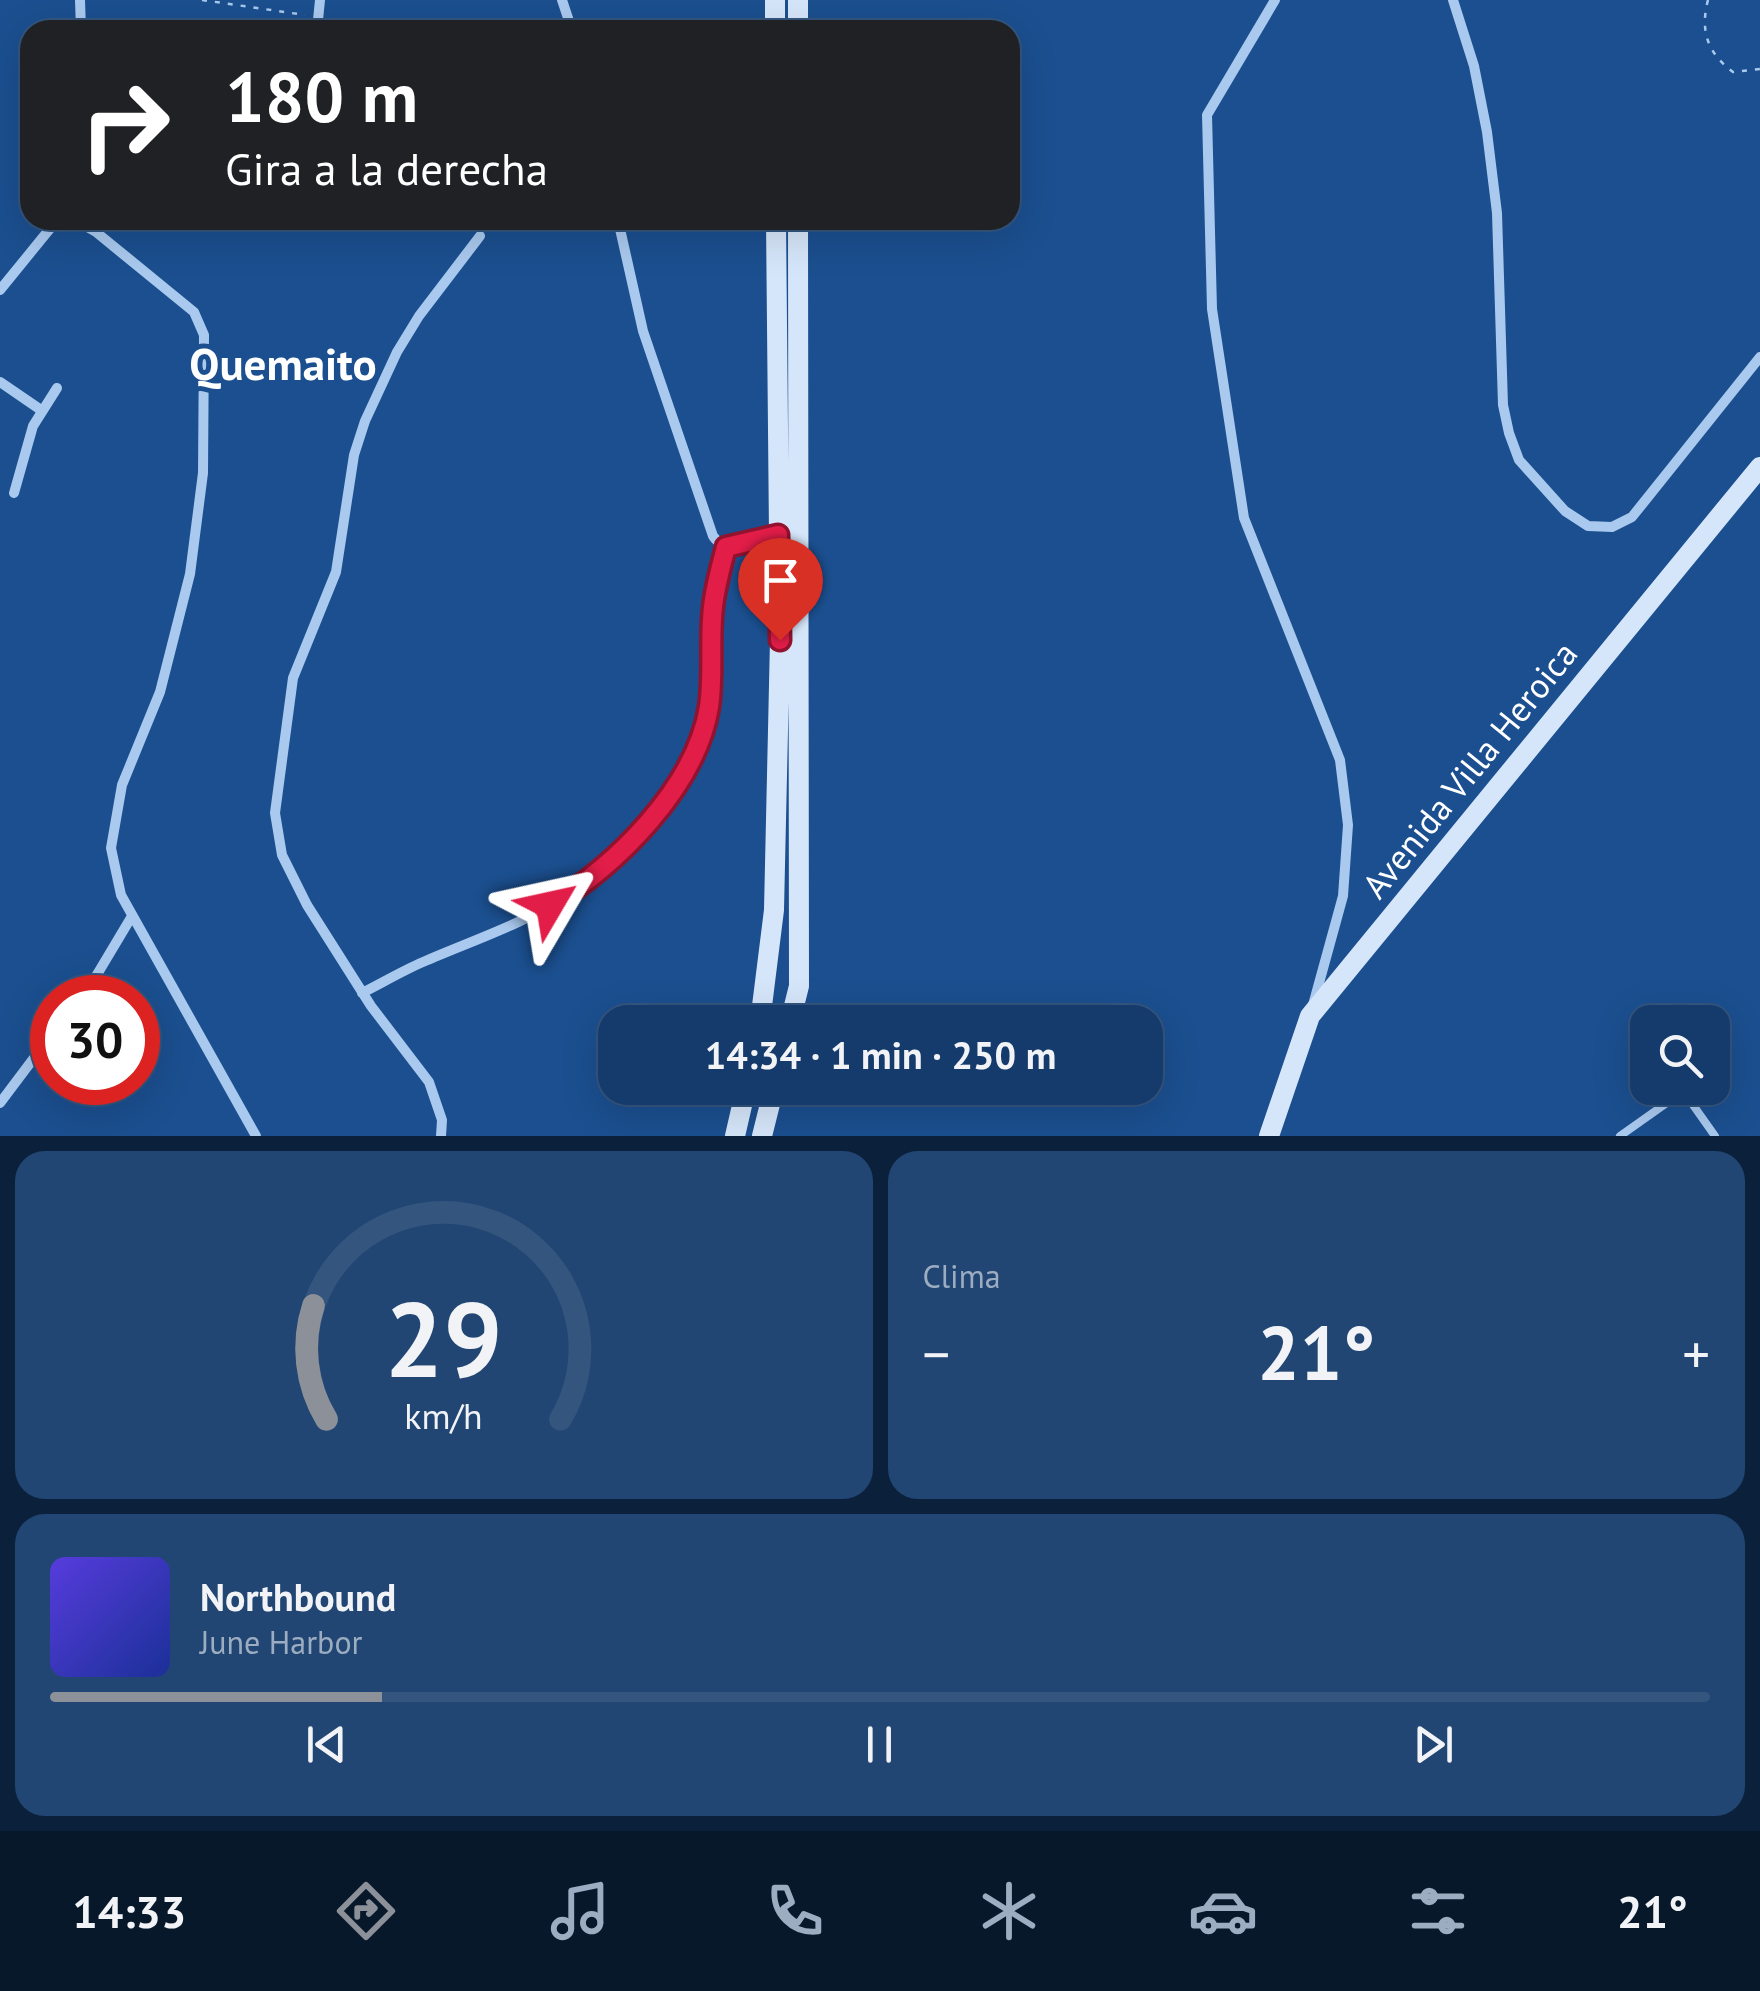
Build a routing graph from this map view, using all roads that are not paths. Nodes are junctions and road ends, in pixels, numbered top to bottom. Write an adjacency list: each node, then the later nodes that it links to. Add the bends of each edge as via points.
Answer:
1 (1275, 0): 23 (street, via 1207,115 1212,309 1244,518 1340,760 1348,825 1343,896)
2 (1453, 0): 10 (street, via 1487,132 1497,213 1503,405 1519,460 1565,511 1588,526 1612,526 1632,517)
3 (48, 230): 9 (street)
4 (92, 230): 18 (street, via 194,312 206,343 203,473 190,574 160,692 114,821 111,848)
5 (620, 230): 17 (street, via 649,349 713,536)
6 (776, 230): 16 (main road)
7 (798, 230): 22 (main road)
8 (480, 236): 20 (street, via 419,316 365,420 336,572 290,694 275,813 278,841 307,905)
9 (0, 290)
10 (1760, 357)
11 (0, 382): 13 (street)
12 (58, 388): 13 (street)
13 (40, 410): 15 (street)
14 (1760, 466): 23 (main road, Avenida Villa Heroica)
15 (14, 493)
16 (778, 535): 17 (street); 21 (main road, via 774,910)
17 (726, 547): 20 (street, via 713,604 708,710 680,780 657,812 570,894)
18 (132, 916): 19 (street); 28 (street)
19 (97, 975)
20 (362, 993): 29 (street, via 429,1082)
21 (762, 1005)
22 (794, 1005)
23 (1310, 1016): 32 (main road, Avenida Villa Heroica)
24 (30, 1063): 25 (street)
25 (0, 1103)
26 (742, 1105): 30 (main road)
27 (770, 1105): 31 (main road)
28 (256, 1136)
29 (441, 1136)
30 (735, 1136)
31 (762, 1136)
32 (1269, 1136)
33 (1620, 1136): 34 (lane, via 1686,1095)
34 (1715, 1136)

